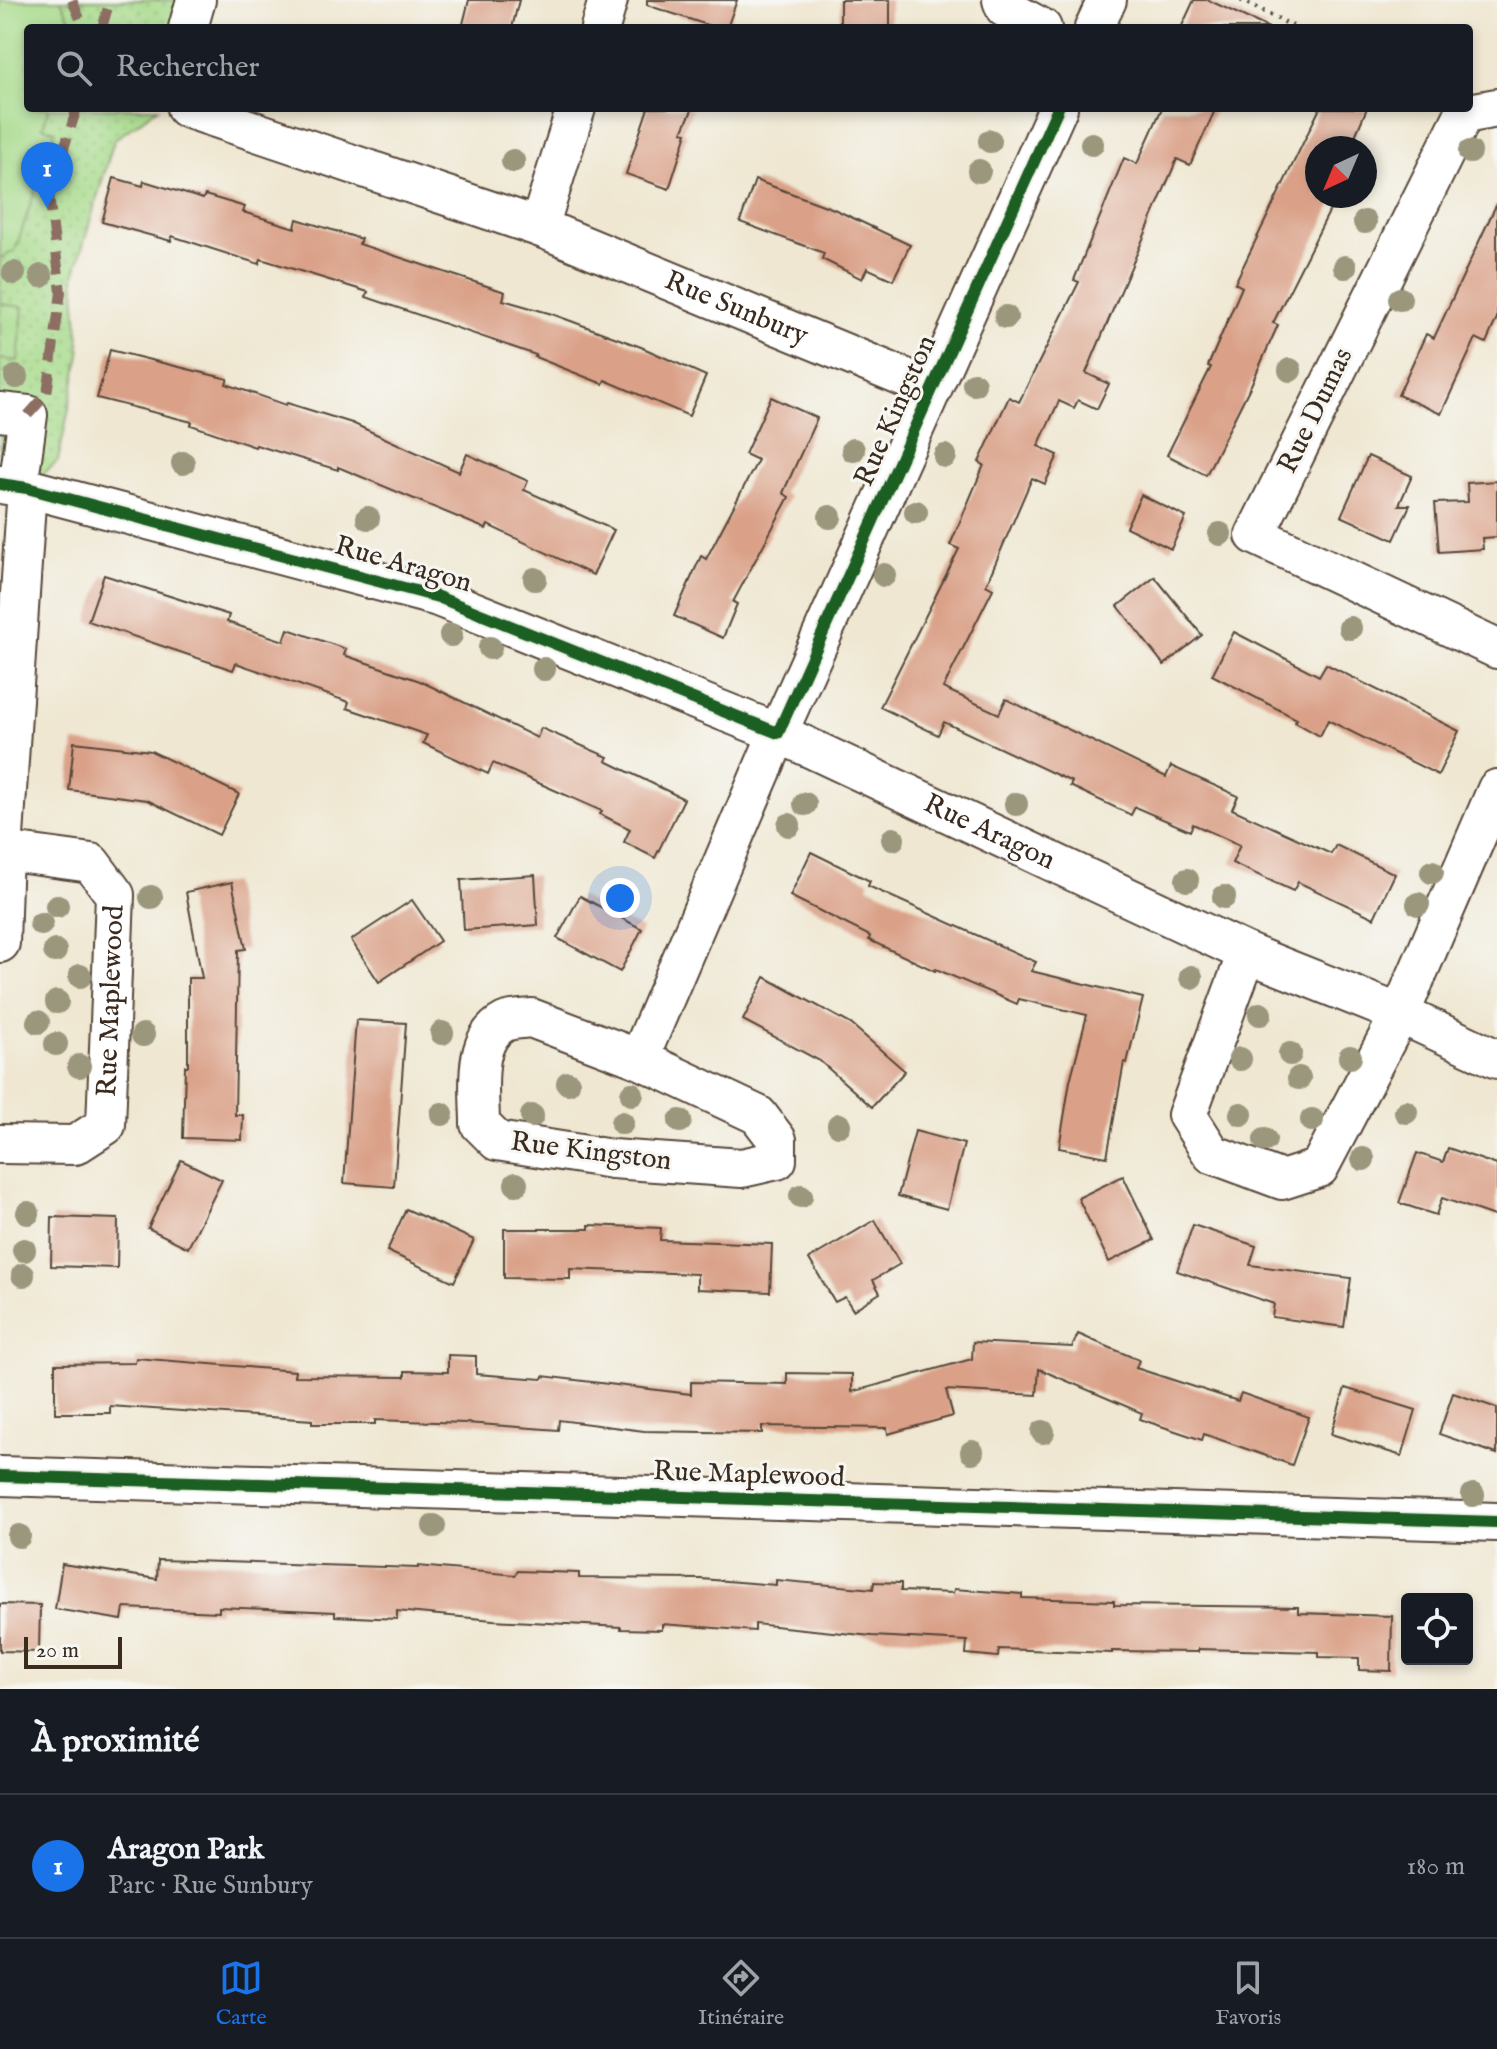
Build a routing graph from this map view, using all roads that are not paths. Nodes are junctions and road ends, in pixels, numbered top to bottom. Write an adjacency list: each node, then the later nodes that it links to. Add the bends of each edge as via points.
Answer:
1 (196, 0): 5 (street)
2 (608, 0): 6 (street)
3 (1002, 0): 7 (street, via 1005,8)
4 (1107, 0): 8 (street)
5 (189, 24)
6 (601, 24)
7 (1035, 24)
8 (1096, 24)
9 (1497, 108): 18 (street, Rue Dumas, via 1464,114 1255,535)
10 (198, 112): 13 (street, Rue Sunbury)
11 (575, 112): 13 (street)
12 (1056, 112): 14 (street, Rue Kingston)
13 (539, 227): 14 (street, Rue Sunbury)
14 (932, 389): 20 (street, Rue Kingston)
15 (0, 412): 16 (street, via 28,415)
16 (15, 486): 20 (street, Rue Aragon, via 438,597); 22 (street)
17 (1497, 614): 18 (street)
18 (1460, 634): 19 (street, Rue Dumas)
19 (1497, 649)
20 (778, 733): 24 (street, Rue Aragon); 26 (street, Rue Kingston)
21 (1497, 789): 25 (street)
22 (3, 851): 23 (street); 28 (street, Rue Maplewood, via 91,863 115,895 106,1125 75,1145)
23 (0, 943)
24 (1247, 953): 25 (street, Rue Aragon); 25 (street, via 1187,1115 1212,1154 1282,1180 1319,1168)
25 (1400, 1014): 27 (street, Rue Aragon)
26 (639, 1059): 26 (street, Rue Kingston, via 531,1018 506,1021 485,1039 480,1124 497,1141 612,1159 742,1168 777,1160 777,1140 758,1115)
27 (1497, 1059)
28 (0, 1144)
29 (0, 1476): 30 (street, Rue Maplewood)
30 (1497, 1522)

